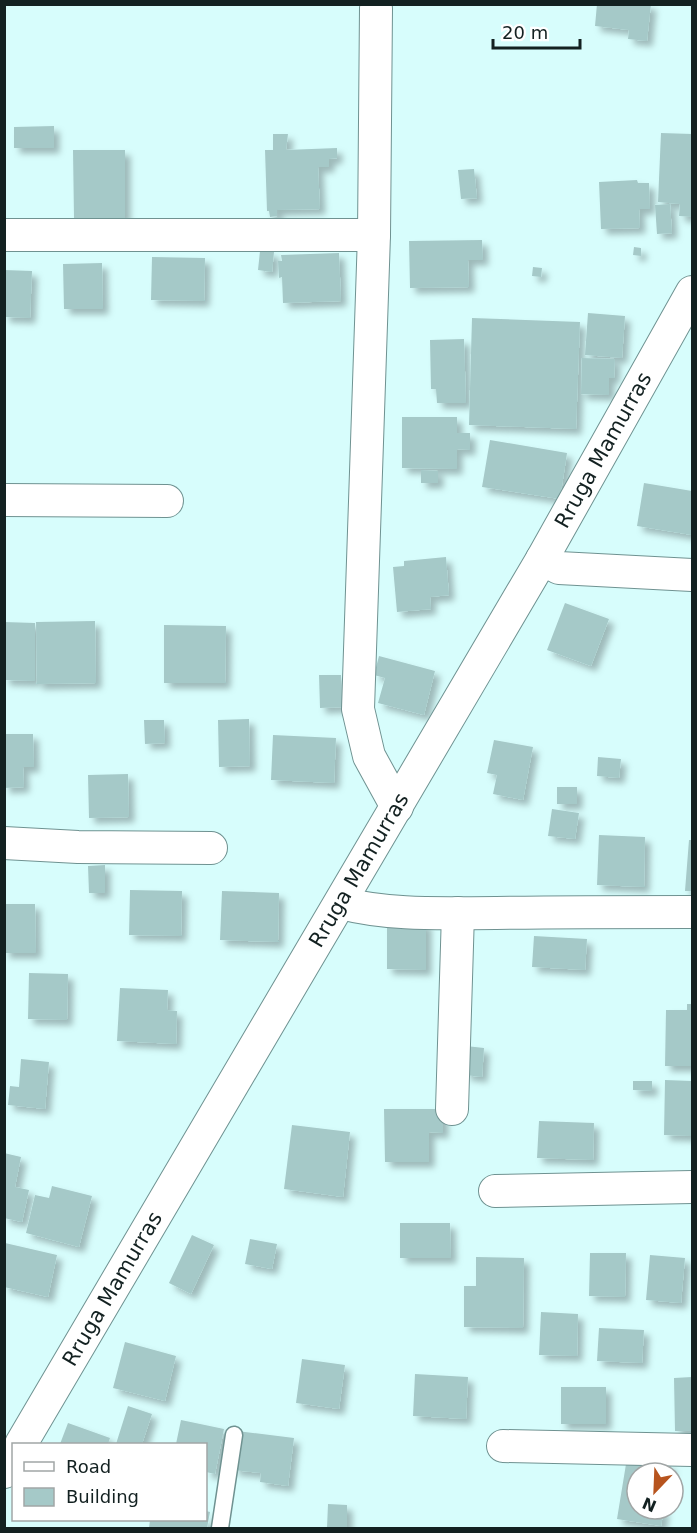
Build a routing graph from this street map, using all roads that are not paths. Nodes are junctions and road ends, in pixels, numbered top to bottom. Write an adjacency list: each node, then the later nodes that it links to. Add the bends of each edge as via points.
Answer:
1 (376, 8): 3 (street)
2 (4, 235): 3 (street)
3 (374, 235): 9 (street, via 358,709 369,756)
4 (693, 292): 7 (street, Rruga Mamurras)
5 (4, 500): 6 (street)
6 (167, 501)
7 (543, 559): 8 (street, via 559,568); 9 (street, Rruga Mamurras)
8 (693, 575)
9 (398, 807): 12 (street, Rruga Mamurras)
10 (4, 843): 11 (street)
11 (211, 848)
12 (341, 903): 14 (street, via 386,911); 19 (street, Rruga Mamurras)
13 (693, 912): 14 (street)
14 (458, 913): 15 (street)
15 (452, 1109)
16 (693, 1186): 17 (street)
17 (495, 1191)
18 (234, 1435): 22 (lane)
19 (22, 1443)
20 (503, 1446): 21 (street)
21 (693, 1450)
22 (220, 1528)

